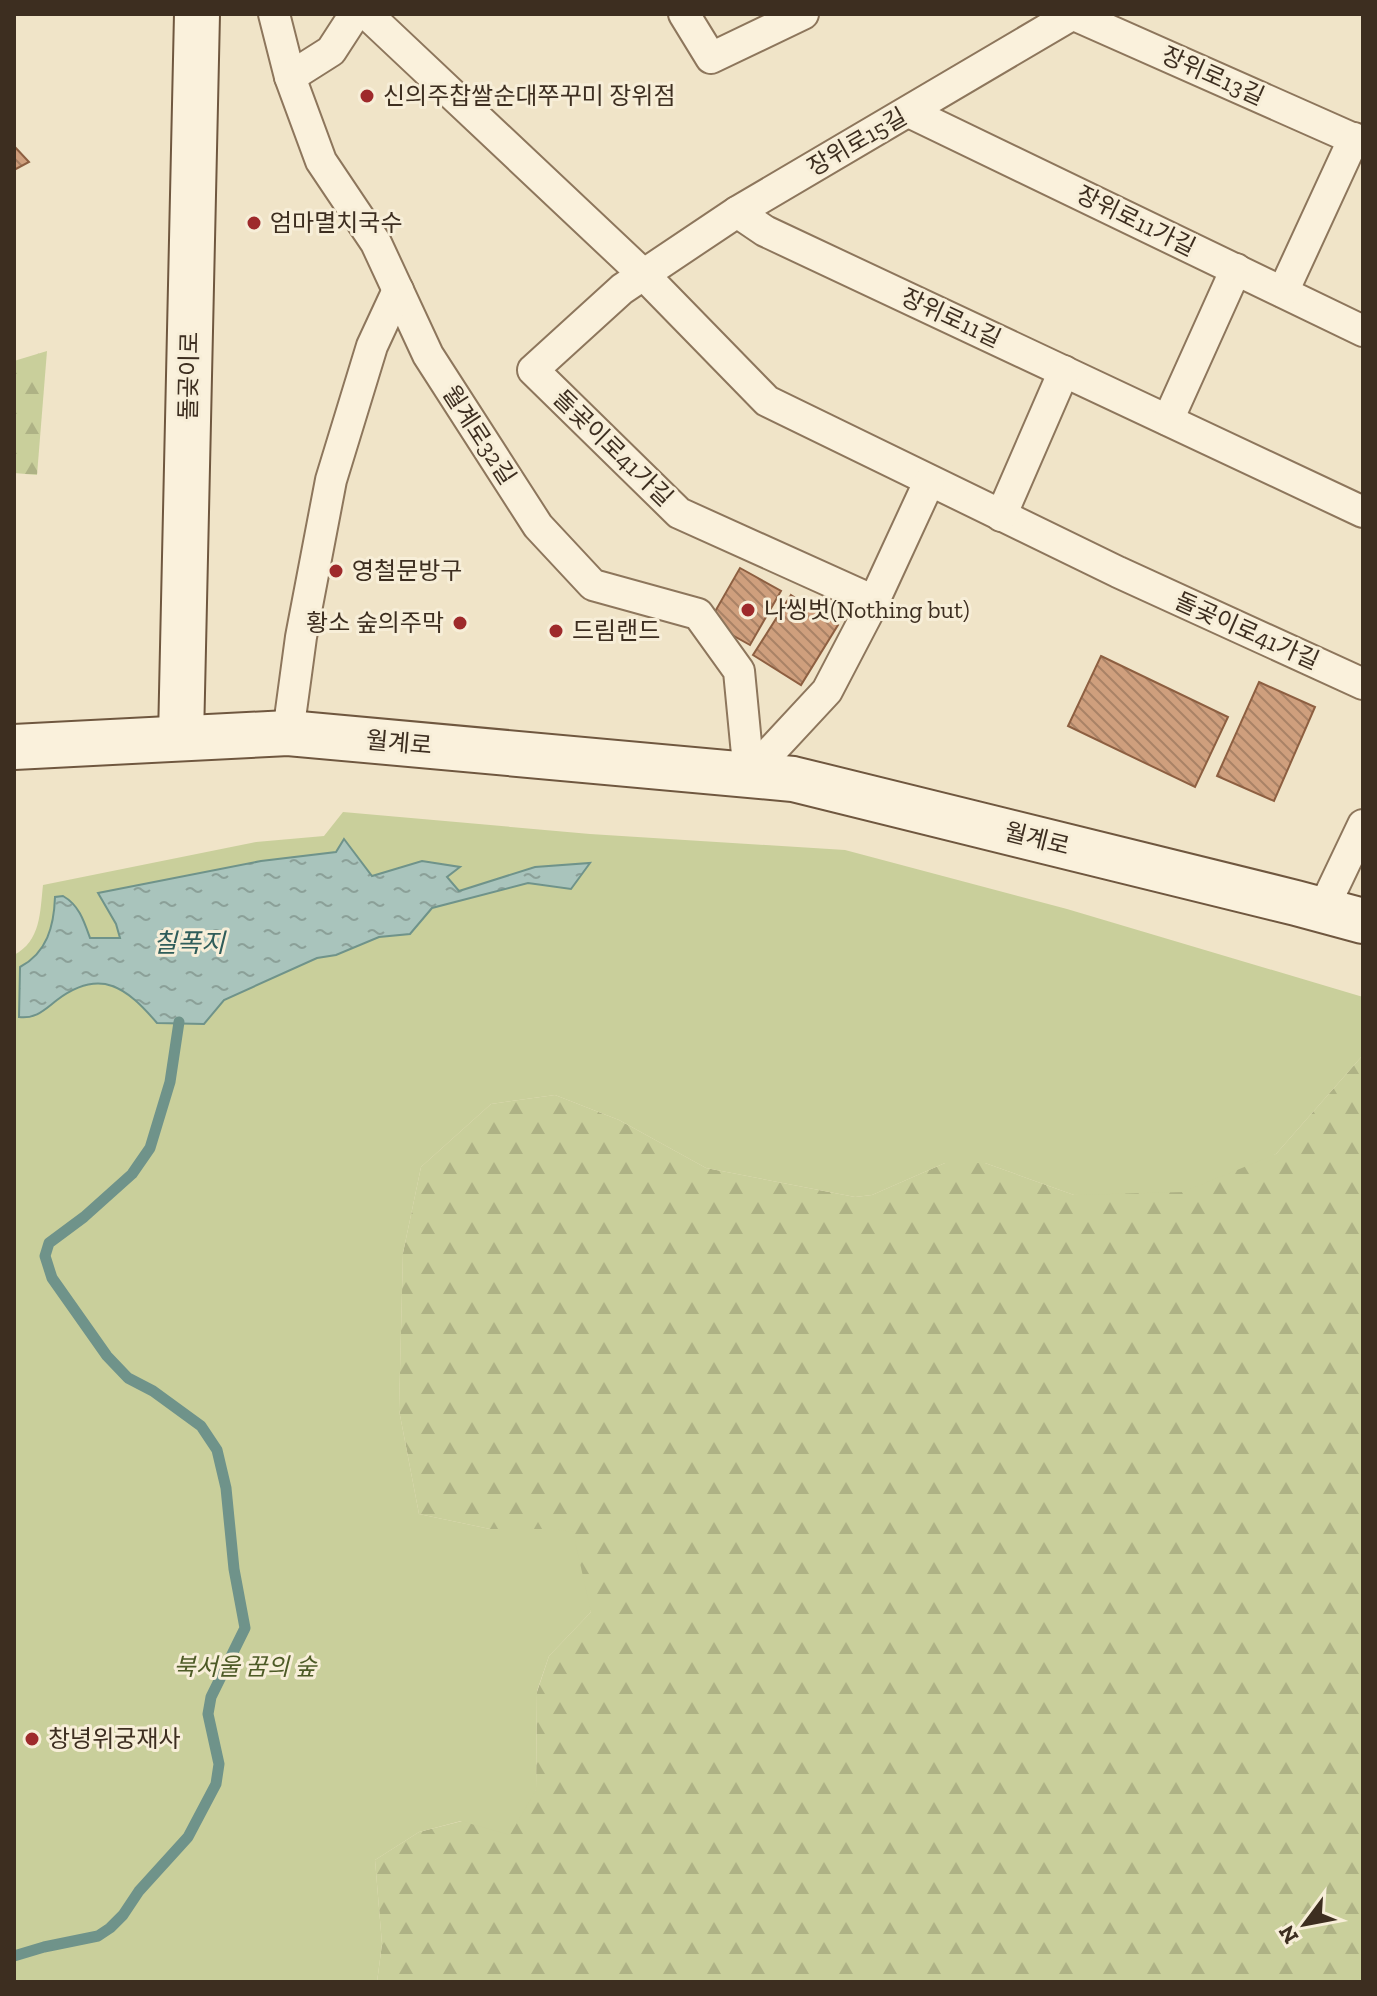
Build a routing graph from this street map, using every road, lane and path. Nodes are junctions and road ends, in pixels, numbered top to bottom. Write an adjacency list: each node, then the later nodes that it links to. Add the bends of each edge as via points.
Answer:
1 (197, 14): 25 (main road, 돌곶이로)
2 (274, 14): 8 (street, 월계로32길)
3 (355, 14): 8 (street, via 331,51)
4 (367, 14): 13 (street, 돌곶이로41가길)
5 (684, 14): 6 (street, via 711,58)
6 (803, 14)
7 (1073, 14): 9 (street, 장위로15길); 10 (street, 장위로13길)
8 (290, 77): 14 (street, 월계로32길, via 321,161 376,243)
9 (909, 112): 11 (street, 장위로15길); 12 (street, 장위로11가길)
10 (1358, 141): 15 (street, 장위로13길)
11 (737, 212): 13 (street, 장위로15길); 17 (street, 장위로11길, via 765,231)
12 (1236, 269): 15 (street, 장위로11가길); 18 (street)
13 (644, 275): 19 (street, 돌곶이로41가길, via 767,401); 22 (street, 돌곶이로41가길, via 533,370 679,513)
14 (398, 290): 24 (street, via 372,346 331,480); 27 (street, 월계로32길, via 428,355 538,526 593,585 698,614 739,671)
15 (1283, 292): 16 (street, 장위로11가길)
16 (1363, 331)
17 (1064, 371): 18 (street, 장위로11길); 21 (street)
18 (1168, 420): 20 (street, 장위로11길)
19 (929, 482): 21 (street, 돌곶이로41가길); 22 (street)
20 (1363, 512)
21 (1001, 516): 23 (street, 돌곶이로41가길)
22 (874, 601): 27 (street, via 827,691)
23 (1363, 684)
24 (288, 733): 25 (main road, 월계로); 27 (main road, 월계로)
25 (181, 738): 26 (main road, 월계로)
26 (14, 747)
27 (749, 775): 29 (main road, 월계로, via 793,779)
28 (1363, 825): 29 (street, 월계로)
29 (1343, 915)

